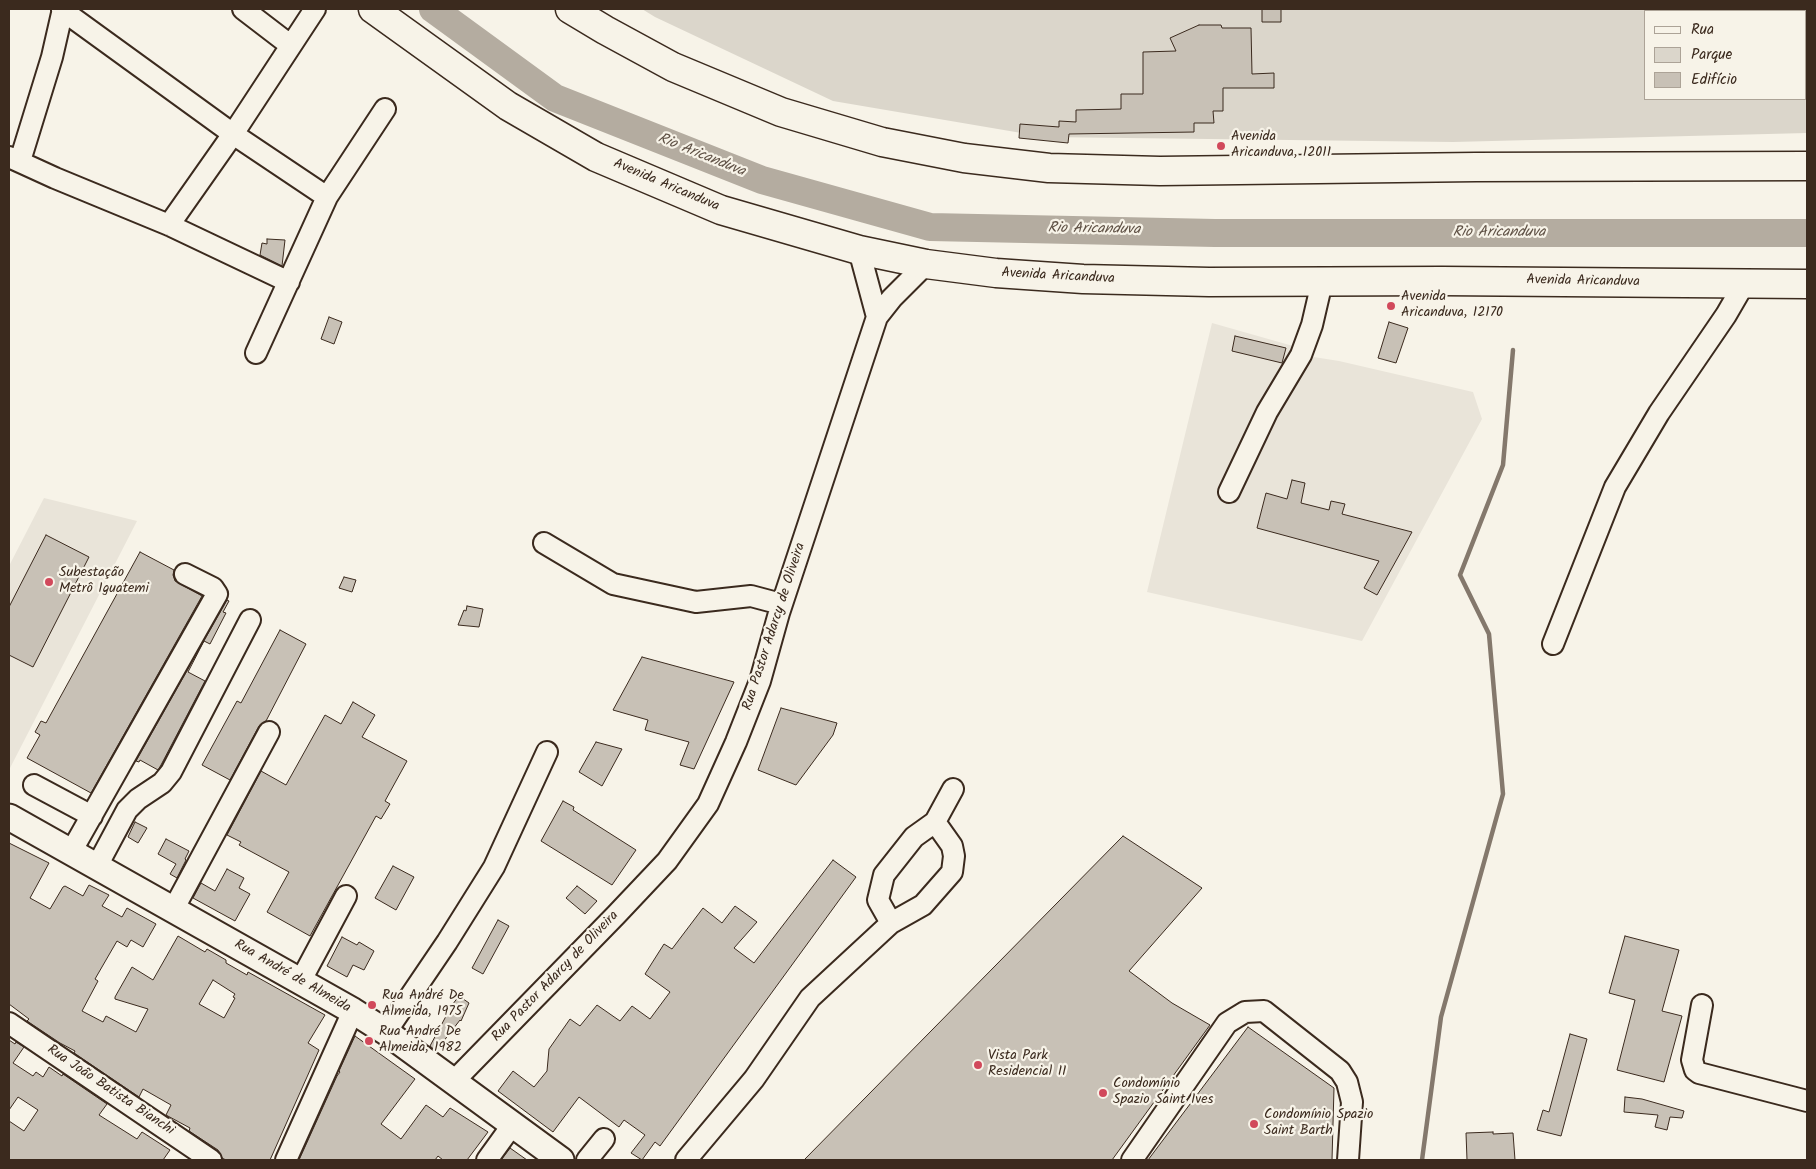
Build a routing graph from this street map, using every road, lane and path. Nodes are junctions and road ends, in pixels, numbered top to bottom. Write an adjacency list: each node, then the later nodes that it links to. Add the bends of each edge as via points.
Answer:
1 (62, 9): 8 (street); 9 (street, via 52,57)
2 (243, 9): 6 (street)
3 (315, 9): 6 (street)
4 (373, 9): 13 (highway, Avenida Aricanduva, via 508,106 596,157 721,210)
5 (570, 9): 10 (highway, via 673,67 781,112 882,142 964,158 1049,168 1160,171)
6 (290, 45): 8 (street)
7 (384, 109): 11 (street)
8 (233, 134): 11 (street); 12 (street)
9 (14, 159): 12 (street)
10 (1807, 166)
11 (328, 197): 15 (street)
12 (169, 225): 15 (street)
13 (859, 250): 14 (highway, Avenida Aricanduva); 19 (street)
14 (926, 264): 16 (highway, Avenida Aricanduva, via 1083,279); 19 (street, Rua Pastor Adarcy de Oliveira)
15 (289, 282): 20 (street)
16 (1322, 282): 17 (highway, Avenida Aricanduva); 21 (street, via 1301,356 1267,412)
17 (1744, 284): 18 (highway, Avenida Aricanduva); 26 (street, via 1659,413 1615,488)
18 (1807, 284)
19 (877, 318): 24 (street, Rua Pastor Adarcy de Oliveira)
20 (256, 353)
21 (1229, 492)
22 (544, 543): 24 (street, via 613,584 696,602 751,596)
23 (185, 574): 31 (street, via 214,588 217,594)
24 (781, 604): 44 (street, Rua Pastor Adarcy de Oliveira, via 760,682 708,804 667,861)
25 (250, 620): 35 (street, via 171,772 127,810)
26 (1552, 644)
27 (269, 732): 37 (street)
28 (548, 752): 43 (street, via 494,867)
29 (34, 785): 31 (street)
30 (953, 789): 33 (street)
31 (92, 816): 34 (street)
32 (9, 817): 34 (main road, Rua André de Almeida)
33 (936, 822): 38 (street, via 914,837 884,875 878,900); 38 (street, via 952,846 952,872 923,905)
34 (71, 852): 35 (main road, Rua André de Almeida)
35 (96, 866): 37 (main road, Rua André de Almeida)
36 (346, 896): 39 (street)
37 (173, 910): 39 (main road, Rua André de Almeida)
38 (891, 923): 53 (street, via 810,998 754,1079)
39 (300, 982): 41 (main road, Rua André de Almeida)
40 (1702, 1005): 45 (street, via 1692,1060 1694,1070)
41 (352, 1011): 43 (main road, Rua André de Almeida); 49 (street)
42 (9, 1023): 48 (street, Rua João Batista Bianchi)
43 (386, 1032): 44 (main road, Rua André de Almeida)
44 (454, 1081): 46 (main road, Rua André de Almeida)
45 (1807, 1101)
46 (513, 1124): 50 (street); 51 (main road, Rua André de Almeida)
47 (604, 1139): 52 (street)
48 (211, 1160)
49 (286, 1160)
50 (486, 1160)
51 (561, 1160)
52 (587, 1160)
53 (686, 1160)
54 (1132, 1160): 55 (street, via 1226,1023 1245,1012 1264,1012 1340,1071 1352,1102)
55 (1348, 1160)

